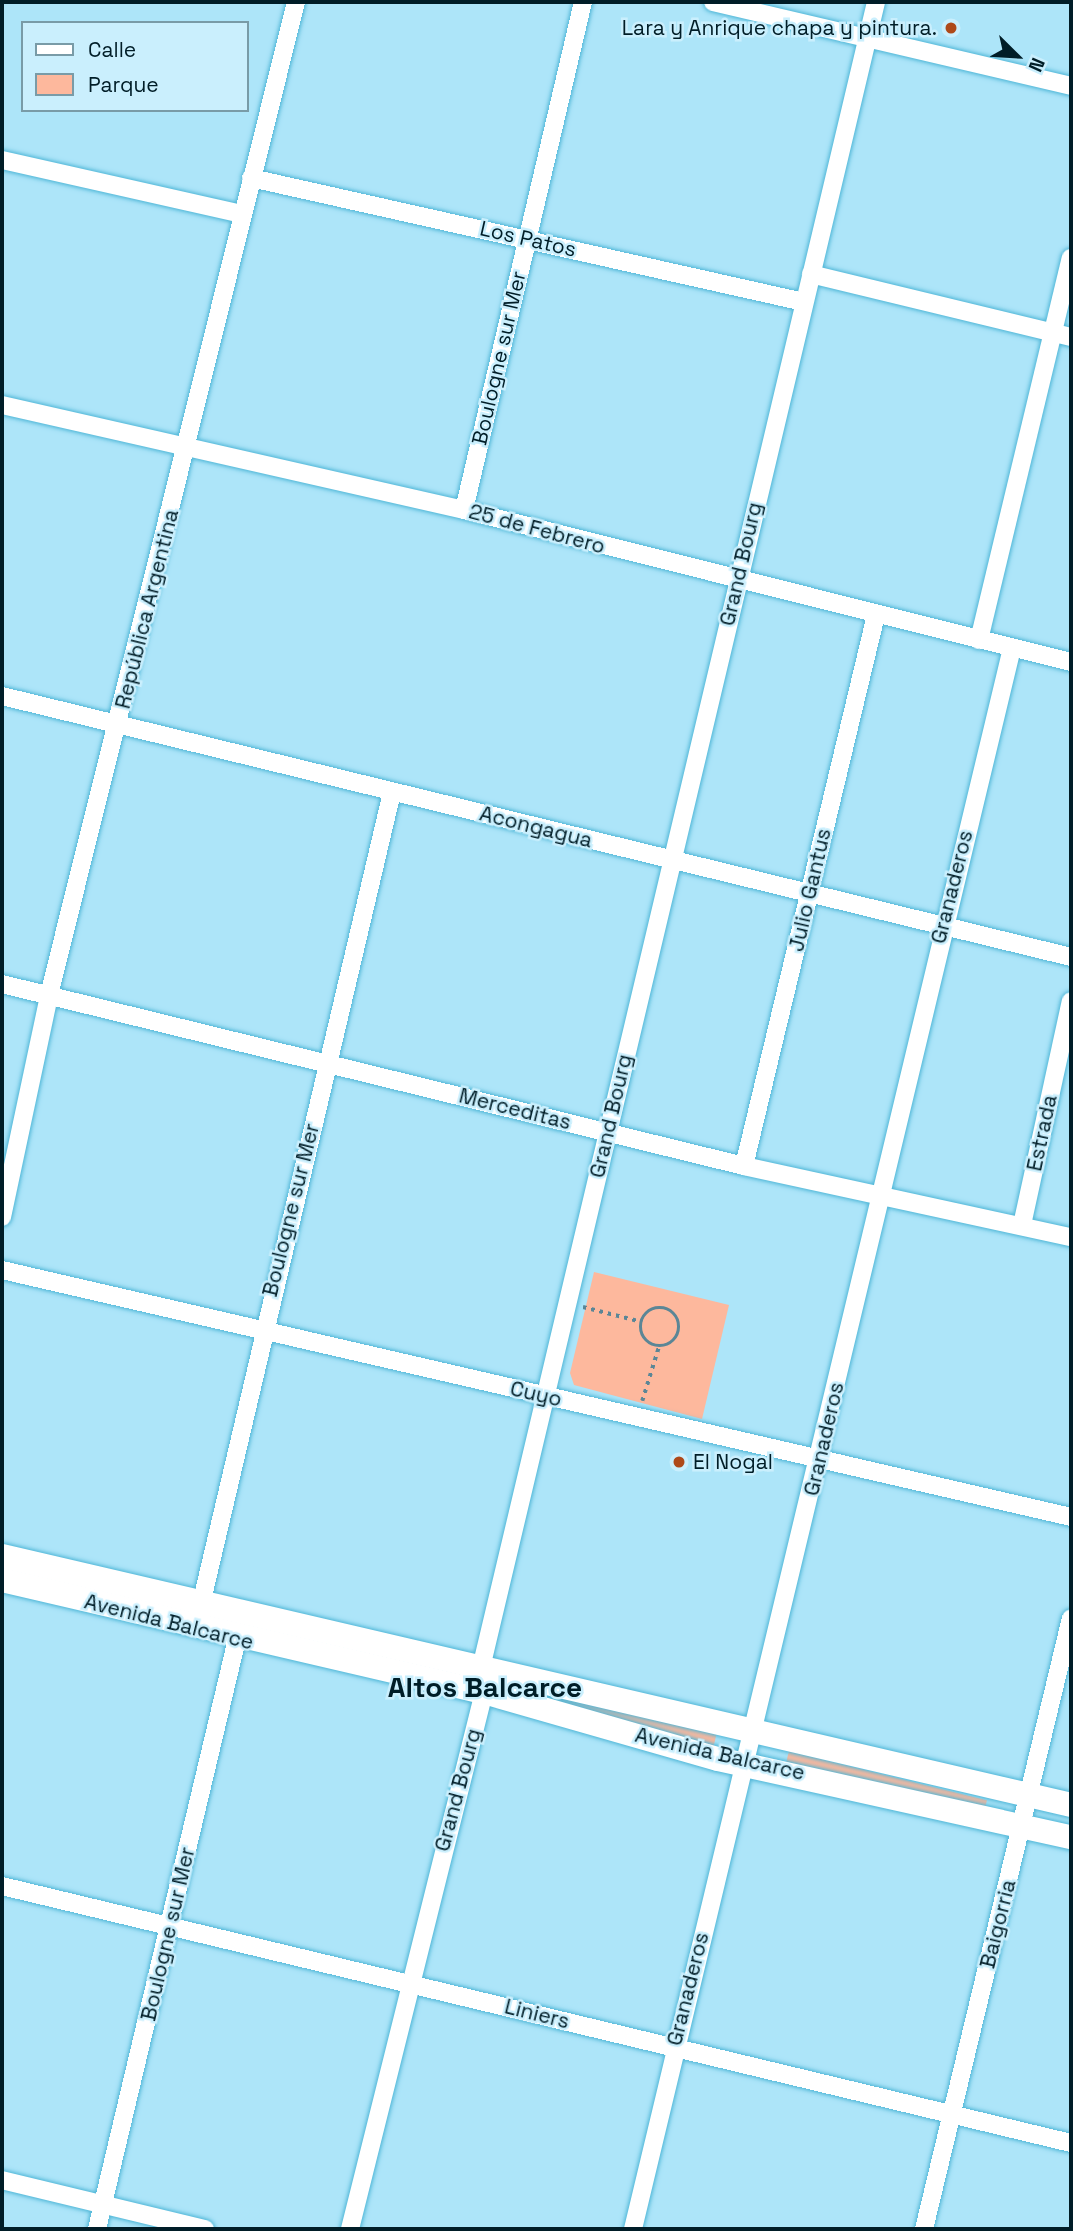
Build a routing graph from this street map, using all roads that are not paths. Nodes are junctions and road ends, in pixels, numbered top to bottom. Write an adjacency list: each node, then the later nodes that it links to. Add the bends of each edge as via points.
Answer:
1 (296, 2): 8 (street, República Argentina)
2 (583, 2): 10 (street, Boulogne sur Mer)
3 (713, 2): 5 (street)
4 (876, 2): 5 (street, Grand Bourg)
5 (867, 39): 6 (street); 12 (street, Grand Bourg)
6 (1071, 86)
7 (2, 160): 9 (street)
8 (251, 178): 9 (street, República Argentina); 10 (street, Los Patos)
9 (242, 214): 16 (street, República Argentina)
10 (527, 239): 13 (street, Los Patos); 17 (street, Boulogne sur Mer)
11 (1071, 258): 14 (street)
12 (811, 274): 13 (street, Grand Bourg); 14 (street)
13 (804, 302): 18 (street, Grand Bourg)
14 (1063, 335): 20 (street)
15 (2, 405): 16 (street, 25 de Febrero)
16 (188, 448): 17 (street, 25 de Febrero); 24 (street, República Argentina)
17 (464, 510): 18 (street, 25 de Febrero)
18 (737, 582): 19 (street, 25 de Febrero); 26 (street, Grand Bourg)
19 (876, 615): 20 (street, 25 de Febrero); 27 (street, Julio Gantus)
20 (979, 640): 21 (street, 25 de Febrero)
21 (1012, 648): 22 (street, 25 de Febrero); 28 (street, Granaderos)
22 (1071, 662)
23 (2, 696): 24 (street, Acongagua)
24 (117, 726): 25 (street, Acongagua); 31 (street, República Argentina)
25 (391, 792): 26 (street, Acongagua); 33 (street, Boulogne sur Mer)
26 (671, 860): 27 (street, Acongagua); 34 (street, Grand Bourg)
27 (809, 893): 28 (street, Acongagua); 35 (street, Julio Gantus)
28 (942, 926): 29 (street, Acongagua); 36 (street, Granaderos)
29 (1071, 957)
30 (2, 984): 31 (street, Merceditas)
31 (49, 995): 33 (street, Merceditas); 37 (street, República Argentina)
32 (1071, 1001): 38 (street, Estrada)
33 (327, 1062): 34 (street, Merceditas); 41 (street, Boulogne sur Mer)
34 (607, 1133): 35 (street, Merceditas); 42 (street, Grand Bourg)
35 (744, 1166): 36 (street, Merceditas)
36 (883, 1195): 38 (street, Merceditas); 43 (street, Granaderos)
37 (2, 1217)
38 (1022, 1225): 39 (street, Merceditas)
39 (1071, 1237)
40 (2, 1270): 41 (street, Cuyo)
41 (261, 1333): 42 (street, Cuyo); 47 (street, Boulogne sur Mer)
42 (546, 1396): 43 (street, Cuyo); 50 (street, Grand Bourg)
43 (819, 1460): 44 (street, Cuyo); 51 (street, Granaderos)
44 (1071, 1517)
45 (2, 1556): 47 (main road, Avenida Balcarce)
46 (2, 1580): 47 (main road, Avenida Balcarce)
47 (199, 1618): 49 (main road, Avenida Balcarce); 50 (main road, Avenida Balcarce)
48 (1071, 1618): 53 (street, Baigorria)
49 (237, 1639): 50 (main road, Avenida Balcarce); 58 (street, Boulogne sur Mer)
50 (482, 1680): 51 (main road, Avenida Balcarce); 52 (main road, Avenida Balcarce, via 718,1759); 59 (street, Grand Bourg)
51 (755, 1732): 52 (street, Granaderos); 53 (main road, Avenida Balcarce)
52 (746, 1761): 55 (main road, Avenida Balcarce); 60 (street, Granaderos)
53 (1031, 1795): 54 (main road, Avenida Balcarce); 55 (street, Baigorria)
54 (1071, 1805)
55 (1023, 1825): 56 (main road, Avenida Balcarce); 61 (street, Baigorria)
56 (1071, 1837)
57 (2, 1886): 58 (street, Liniers)
58 (170, 1926): 59 (street, Liniers); 64 (street, Boulogne sur Mer)
59 (408, 1982): 60 (street, Liniers); 67 (street, Grand Bourg)
60 (673, 2047): 61 (street, Liniers); 68 (street, Granaderos)
61 (951, 2114): 62 (street, Liniers); 69 (street, Baigorria)
62 (1071, 2143)
63 (2, 2180): 64 (street)
64 (103, 2204): 65 (street, Boulogne sur Mer); 66 (street)
65 (97, 2229)
66 (205, 2229)
67 (350, 2229)
68 (633, 2229)
69 (924, 2229)

